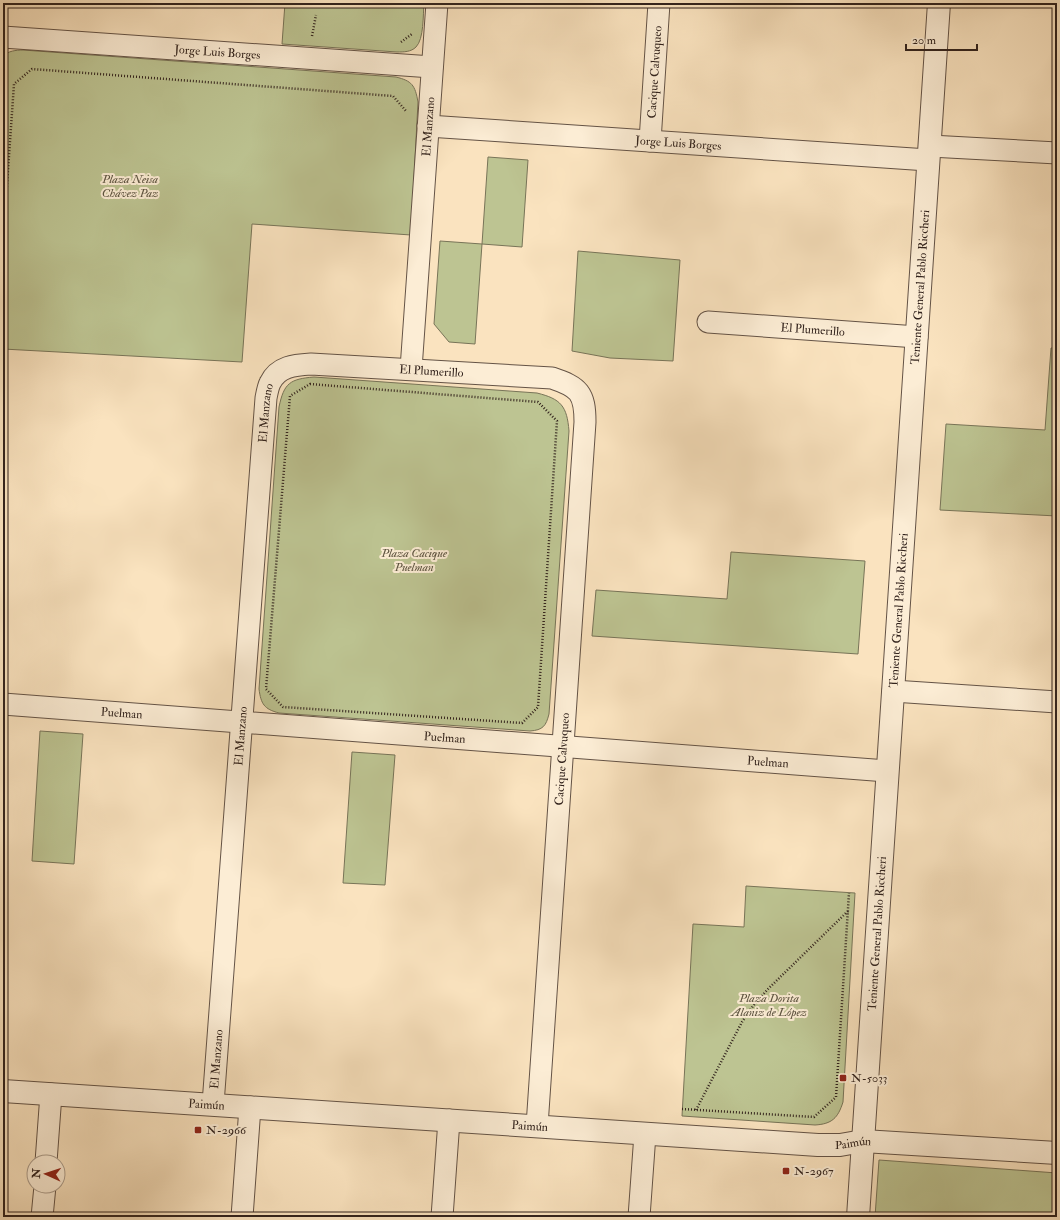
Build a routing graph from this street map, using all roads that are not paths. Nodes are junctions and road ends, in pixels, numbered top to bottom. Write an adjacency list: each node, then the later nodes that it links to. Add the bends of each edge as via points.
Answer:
1 (437, 3): 5 (street, El Manzano)
2 (659, 3): 7 (street, Cacique Calvuqueo)
3 (939, 3): 8 (street, Teniente General Pablo Riccheri)
4 (3, 37): 5 (street, Jorge Luis Borges)
5 (432, 67): 6 (street, El Manzano)
6 (428, 126): 7 (street, Jorge Luis Borges); 12 (street, El Manzano)
7 (650, 141): 8 (street, Jorge Luis Borges)
8 (929, 153): 9 (street, Jorge Luis Borges); 11 (street, Teniente General Pablo Riccheri)
9 (1057, 153)
10 (708, 322): 11 (street, El Plumerillo)
11 (917, 337): 15 (street, Teniente General Pablo Riccheri)
12 (410, 370): 13 (street, El Plumerillo, via 311,364 293,365); 14 (street, El Plumerillo, via 552,378 567,383)
13 (279, 371): 18 (street, El Manzano, via 270,382 266,398)
14 (580, 392): 19 (street, Cacique Calvuqueo, via 585,407 585,422)
15 (893, 691): 16 (street); 20 (street, Teniente General Pablo Riccheri)
16 (1057, 702)
17 (3, 704): 18 (street, Puelman)
18 (242, 722): 19 (street, Puelman); 23 (street, El Manzano)
19 (563, 747): 20 (street, Puelman); 26 (street, Cacique Calvuqueo)
20 (887, 771): 28 (street, Teniente General Pablo Riccheri)
21 (3, 1091): 22 (street, Paimún)
22 (51, 1094): 23 (street, Paimún); 30 (street)
23 (213, 1104): 24 (street, Paimún)
24 (250, 1107): 25 (street, Paimún); 33 (street)
25 (450, 1120): 26 (street, Paimún); 34 (street)
26 (537, 1126): 27 (street, Paimún)
27 (645, 1134): 28 (street, Paimún, via 818,1145); 35 (street)
28 (863, 1141): 29 (street, Paimún); 36 (street, Teniente General Pablo Riccheri)
29 (1057, 1153)
30 (47, 1154)
31 (44, 1194): 32 (street)
32 (42, 1217)
33 (242, 1217)
34 (442, 1217)
35 (639, 1217)
36 (858, 1217)

